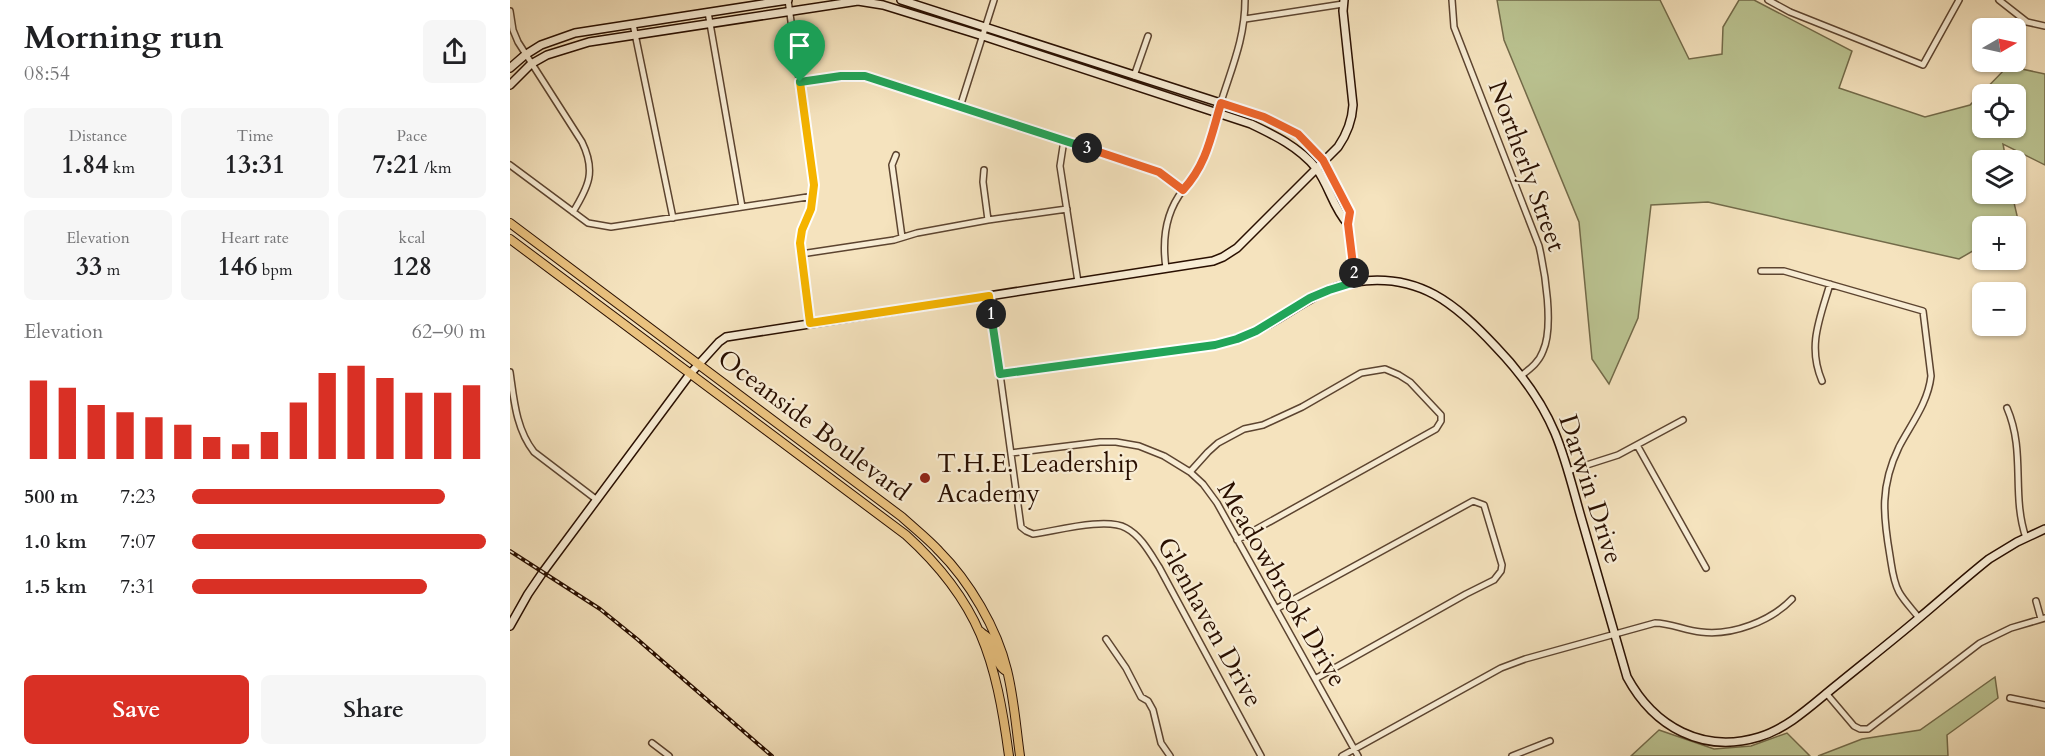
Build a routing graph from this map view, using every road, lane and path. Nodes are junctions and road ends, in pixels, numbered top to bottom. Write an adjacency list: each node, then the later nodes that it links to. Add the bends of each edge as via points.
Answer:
1 (788, 0): 12 (street); 13 (street)
2 (901, 0): 10 (street)
3 (994, 0): 18 (street)
4 (1245, 0): 14 (street)
5 (1452, 0): 60 (street, Northerly Street, via 1454,27 1539,246 1544,268 1546,344 1533,366)
6 (1768, 0): 7 (street, via 1923,65)
7 (1959, 0)
8 (1999, 0): 17 (street, via 2027,22)
9 (1344, 2): 14 (street); 33 (street, via 1352,118 1346,136)
10 (920, 3): 18 (street)
11 (510, 11): 22 (street, via 513,30)
12 (790, 11): 16 (street); 20 (street, via 858,1); 26 (street)
13 (708, 12): 15 (street); 16 (street)
14 (1245, 19): 28 (street)
15 (633, 24): 19 (street); 22 (street, via 575,33)
16 (710, 24): 19 (street); 39 (street)
17 (2045, 26)
18 (986, 27): 20 (street); 25 (street)
19 (635, 35): 23 (street, via 589,42); 42 (street)
20 (983, 36): 29 (street); 30 (street)
21 (1148, 36): 25 (street)
22 (525, 55): 23 (street); 24 (street)
23 (531, 64): 27 (street); 41 (street, via 588,154 590,176)
24 (510, 68)
25 (1134, 76): 28 (street)
26 (800, 82): 29 (street, via 865,76); 38 (street)
27 (510, 85)
28 (1221, 103): 30 (street); 33 (street, via 1264,117 1298,134)
29 (960, 107): 31 (street)
30 (1217, 114): 35 (street, via 1285,140); 37 (street, via 1202,164)
31 (1064, 140): 37 (street, via 1159,172); 40 (street, via 1060,166)
32 (896, 155): 46 (street, via 892,165)
33 (1323, 160): 35 (street); 45 (street, via 1350,212)
34 (510, 165): 41 (street)
35 (1316, 168): 45 (street); 49 (street, via 1237,248 1213,261)
36 (984, 170): 43 (street)
37 (1183, 190): 49 (street, via 1166,226)
38 (814, 196): 39 (street); 48 (street, via 802,230)
39 (742, 207): 42 (street)
40 (1067, 209): 43 (street); 51 (street)
41 (573, 212): 42 (street, via 588,223 611,227)
42 (673, 218)
43 (988, 220): 46 (street)
44 (510, 223): 56 (main road, Oceanside Boulevard)
45 (1348, 224): 52 (street)
46 (902, 237): 48 (street)
47 (510, 239): 58 (main road, Oceanside Boulevard)
48 (801, 254): 55 (street)
49 (1166, 268): 51 (street)
50 (1761, 271): 53 (street, via 1784,271)
51 (1078, 282): 54 (street)
52 (1355, 282): 59 (street, Darwin Drive, via 1310,298 1256,331 1215,345); 60 (street, Darwin Drive, via 1402,283 1432,292 1457,308)
53 (1830, 284): 61 (street, via 1814,351); 76 (street, via 1923,311 1930,385 1891,464 1884,494 1894,579)
54 (989, 296): 55 (street); 59 (street, Glenhaven Drive)
55 (810, 323): 56 (street, via 726,337)
56 (698, 364): 58 (street); 82 (main road, Oceanside Boulevard, via 902,517 940,551 973,593 997,640)
57 (510, 372): 68 (street, via 518,423 526,443)
58 (690, 374): 68 (street); 79 (main road, Oceanside Boulevard, via 906,535 950,582)
59 (1000, 374): 65 (street, Glenhaven Drive)
60 (1522, 375): 66 (street, Darwin Drive, via 1555,433)
61 (1822, 381)
62 (2007, 408): 70 (street, via 2018,445 2019,511)
63 (1683, 420): 64 (street)
64 (1637, 445): 66 (street); 72 (street)
65 (1011, 453): 67 (street, Meadowbrook Drive, via 1116,442 1140,446); 94 (street, Glenhaven Drive, via 1020,523 1026,531 1033,534 1119,525 1142,541)
66 (1568, 471): 80 (street, Darwin Drive)
67 (1190, 472): 71 (street, Meadowbrook Drive, via 1217,503); 71 (street, via 1218,443 1302,407 1361,372 1385,369 1399,375 1441,415 1436,429)
68 (597, 500): 78 (street, via 528,594)
69 (2045, 529): 70 (street, Darwin Drive)
70 (2026, 538): 76 (street, Darwin Drive, via 1989,559)
71 (1237, 540): 75 (street, Meadowbrook Drive)
72 (1706, 568)
73 (1792, 599): 80 (street, via 1783,609 1727,632 1700,632 1655,623)
74 (2037, 601): 77 (street)
75 (1275, 609): 83 (street, Meadowbrook Drive); 83 (street, via 1473,501 1484,505 1502,565 1494,580)
76 (1919, 618): 84 (street, Darwin Drive)
77 (2043, 619): 84 (street, via 1980,643 1868,729 1854,726)
78 (510, 626)
79 (980, 631): 82 (main road, via 990,640 998,662); 91 (main road, Oceanside Boulevard, via 995,671)
80 (1614, 633): 84 (street, Darwin Drive, via 1627,677 1643,702 1669,726 1691,736 1716,742 1761,737 1790,722); 89 (street, via 1501,668)
81 (1106, 639): 93 (street, via 1141,697 1148,701 1161,743)
82 (1007, 671): 92 (main road, Oceanside Boulevard)
83 (1315, 679): 89 (street, Meadowbrook Drive)
84 (1826, 693)
85 (2010, 698): 86 (street)
86 (2045, 705)
87 (1550, 741): 97 (street)
88 (652, 743): 90 (street)
89 (1354, 749): 95 (street); 96 (street, Meadowbrook Drive)
90 (669, 756)
91 (1010, 756)
92 (1020, 756)
93 (1170, 756)
94 (1261, 756)
95 (1342, 756)
96 (1358, 756)
97 (1512, 756)

